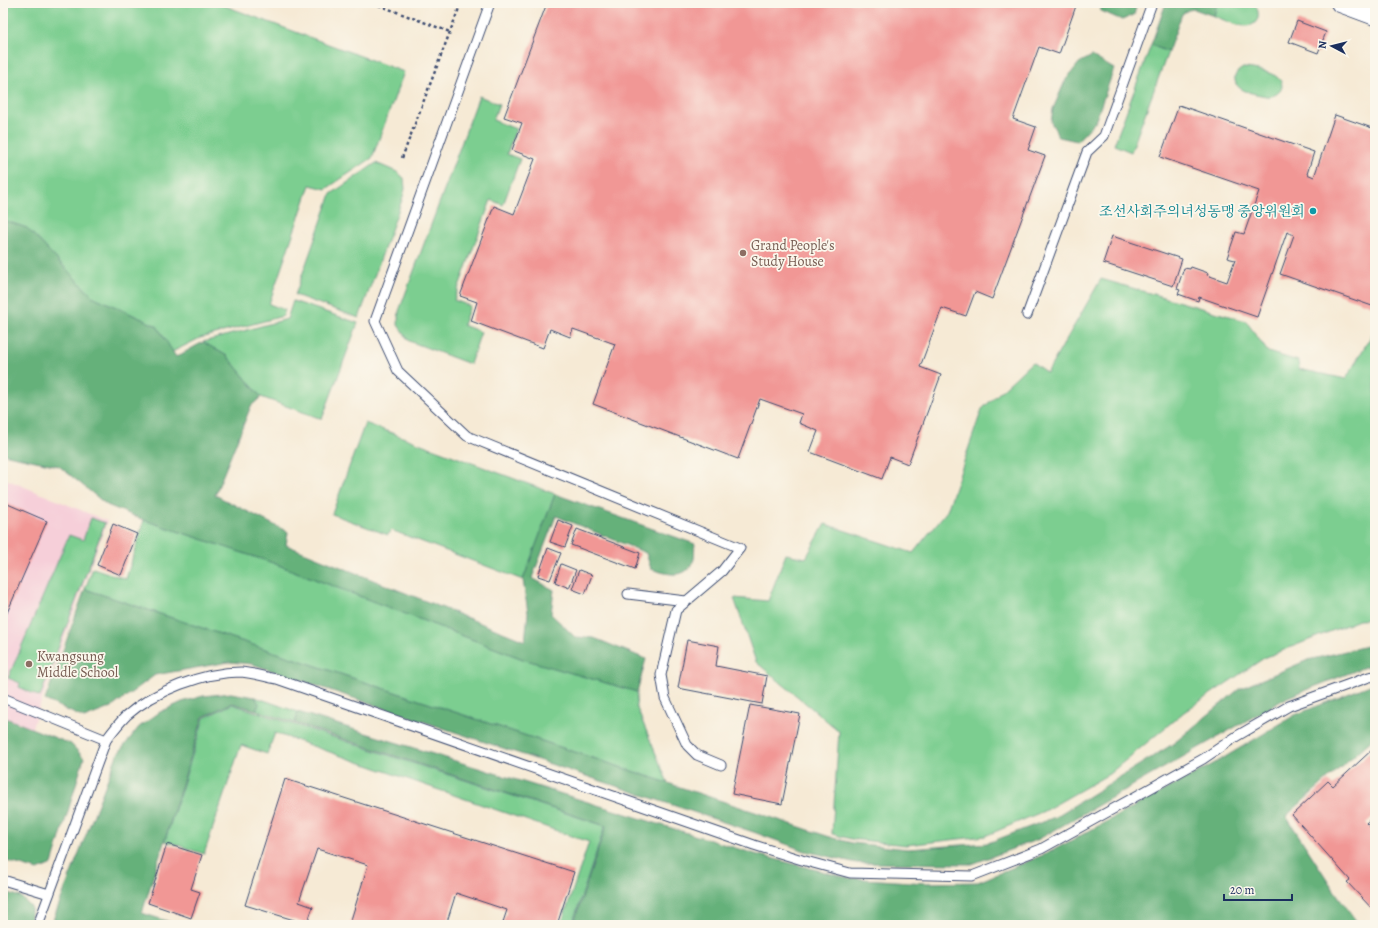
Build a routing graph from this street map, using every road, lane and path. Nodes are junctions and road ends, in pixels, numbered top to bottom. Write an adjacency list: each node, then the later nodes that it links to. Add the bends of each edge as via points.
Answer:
1 (373, 3): 7 (path)
2 (461, 3): 7 (path)
3 (490, 3): 11 (lane, via 375,321 398,371 467,436 740,548 722,571)
4 (1152, 3): 9 (lane, via 1104,136 1087,152)
5 (1340, 3): 6 (street)
6 (1375, 16)
7 (450, 32): 8 (path)
8 (402, 158)
9 (1027, 315)
10 (628, 594): 11 (lane)
11 (686, 601): 15 (lane, via 676,610 666,653 662,675 665,698 687,745 697,755)
12 (1375, 676): 14 (lane, via 1289,706 1203,758 1041,849 972,876 850,873 809,862 277,679 242,672 190,681 151,698 126,716)
13 (3, 698): 14 (lane)
14 (106, 740): 17 (lane)
15 (721, 765)
16 (3, 880): 17 (lane)
17 (49, 894): 18 (lane)
18 (38, 925)

